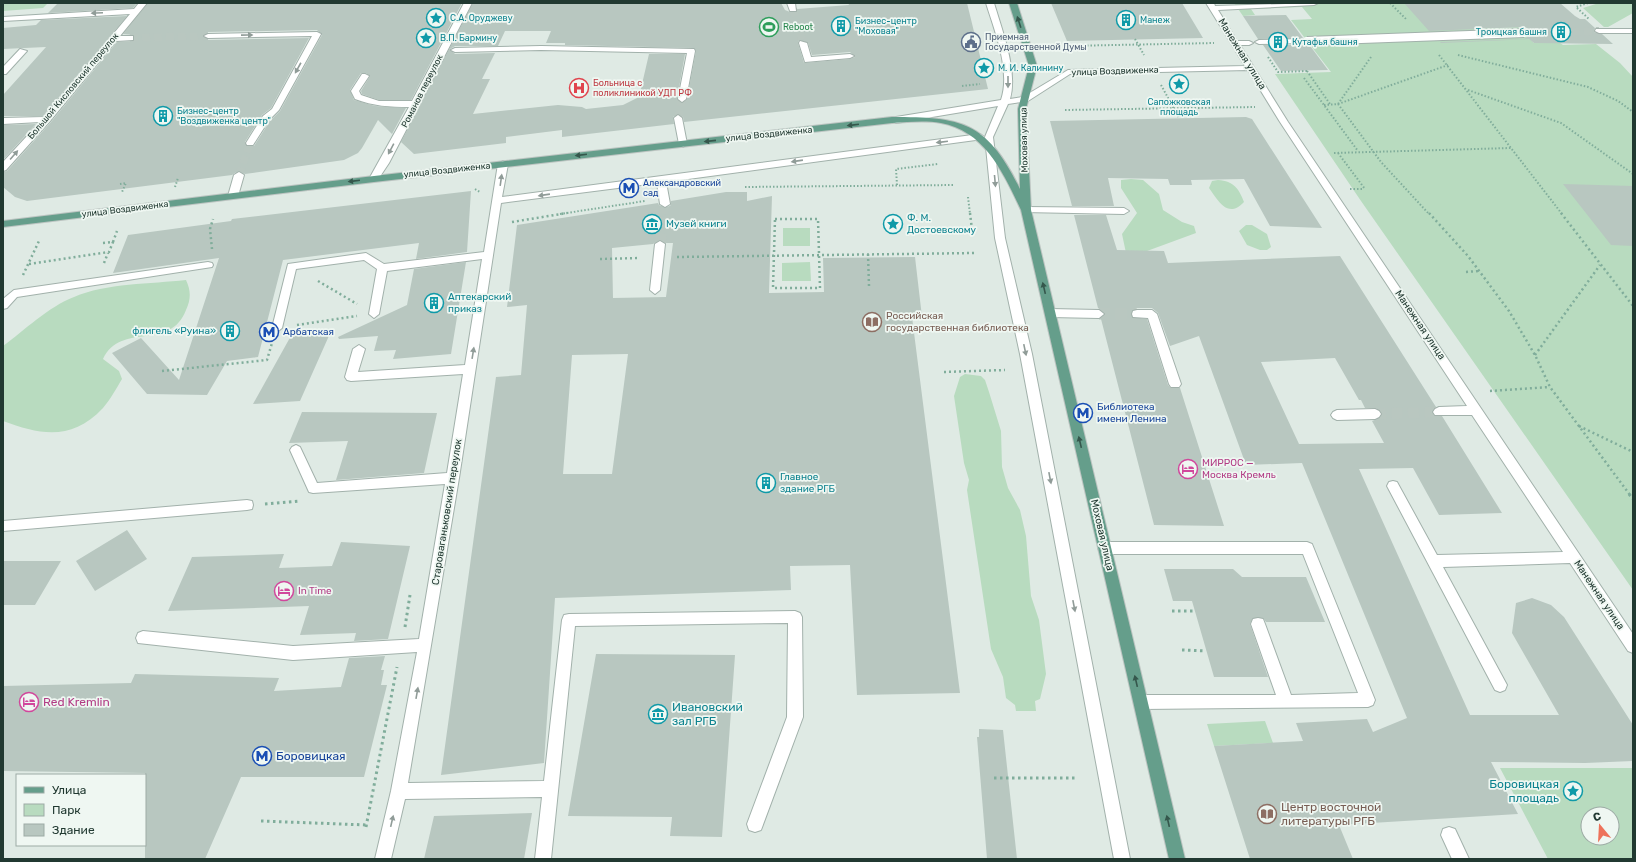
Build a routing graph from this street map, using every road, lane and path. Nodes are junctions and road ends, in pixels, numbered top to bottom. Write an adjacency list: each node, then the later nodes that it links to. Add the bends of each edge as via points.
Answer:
1 (143, 3): 9 (street, Большой Кисловский переулок)
2 (468, 3): 45 (street, Романов переулок)
3 (990, 3): 44 (street, one-way to 44, via 1009,80 1007,94)
4 (1013, 3): 43 (main road, Моховая улица, one-way to 4, via 1033,66)
5 (1314, 3): 8 (street)
6 (1390, 3): 12 (path)
7 (1588, 3): 11 (path, via 1576,7)
8 (1212, 6): 21 (street, Манежная улица)
9 (136, 11): 10 (street, one-way to 10); 18 (street, Большой Кисловский переулок)
10 (3, 19)
11 (1590, 20)
12 (1412, 24)
13 (1599, 31): 14 (street)
14 (1633, 31)
15 (1524, 33): 20 (street, bridge)
16 (208, 36): 57 (street, one-way to 57, via 317,34 274,110)
17 (130, 38): 18 (street)
18 (113, 39): 53 (street, Большой Кисловский переулок)
19 (803, 42): 29 (street, via 808,60)
20 (1258, 42)
21 (1235, 43): 22 (street); 23 (path); 32 (street, Манежная улица)
22 (1249, 43)
23 (1066, 46)
24 (455, 50): 42 (street, via 691,50)
25 (23, 51): 36 (street)
26 (1375, 51): 47 (path)
27 (1439, 54): 31 (path)
28 (1457, 54): 51 (path, via 1588,87 1608,95)
29 (850, 56)
30 (1267, 56): 34 (path)
31 (1448, 65): 41 (path); 47 (path)
32 (1251, 68): 43 (street, улица Воздвиженка, via 1068,72); 50 (street, Манежная улица)
33 (1271, 68): 34 (path)
34 (1275, 68): 35 (path); 46 (path, via 1278,72 1307,71)
35 (1279, 68)
36 (3, 72)
37 (365, 76): 45 (street, via 355,91 358,97 380,104)
38 (1304, 78): 48 (path)
39 (980, 84): 40 (path)
40 (962, 86)
41 (1467, 90): 60 (path); 69 (path, via 1561,123)
42 (682, 99)
43 (1025, 99): 44 (street, улица Воздвиженка); 84 (main road, Моховая улица, via 1022,109)
44 (1002, 103): 54 (street, улица Воздвиженка); 59 (street, via 989,137)
45 (415, 104): 71 (street, Романов переулок, one-way to 71)
46 (1330, 104): 47 (path); 48 (path)
47 (1338, 104): 61 (path)
48 (1324, 105): 62 (path)
49 (1065, 110): 50 (path, via 1250,107)
50 (1277, 111): 129 (street, Манежная улица)
51 (1633, 112)
52 (678, 118): 58 (street)
53 (47, 119): 55 (street); 67 (street, Большой Кисловский переулок, one-way to 53)
54 (892, 120): 56 (main road, улица Воздвиженка, via 944,121 960,125); 58 (main road, улица Воздвиженка, one-way to 58)
55 (3, 121)
56 (980, 137): 59 (main road, улица Воздвиженка); 72 (street, one-way to 72)
57 (250, 143)
58 (683, 144): 65 (main road, улица Воздвиженка, one-way to 65)
59 (992, 148): 84 (main road, Моховая улица); 165 (street, one-way to 165, via 1000,238 1026,354)
60 (1511, 148): 61 (path); 106 (path)
61 (1373, 151): 62 (path); 109 (path)
62 (1358, 152): 64 (path)
63 (1334, 153): 64 (path)
64 (1338, 153): 78 (path, via 1364,189)
65 (503, 164): 71 (main road, улица Воздвиженка); 82 (street, Староваганьковский переулок, one-way to 65)
66 (938, 164): 74 (path, via 896,169)
67 (3, 168)
68 (239, 174): 80 (street)
69 (1633, 174)
70 (178, 178): 77 (path)
71 (374, 179): 80 (main road, улица Воздвиженка, one-way to 80)
72 (661, 179): 82 (street, one-way to 82); 83 (street)
73 (120, 184): 79 (path, via 126,183)
74 (897, 185): 75 (path); 76 (path)
75 (955, 185)
76 (744, 187)
77 (174, 188)
78 (1350, 189)
79 (121, 194)
80 (233, 196): 88 (main road, улица Воздвиженка)
81 (968, 197): 89 (path)
82 (498, 201): 99 (street, Староваганьковский переулок)
83 (665, 201): 87 (path)
84 (1026, 210): 85 (street); 115 (main road, Моховая улица, one-way to 84)
85 (1124, 211)
86 (213, 219): 105 (path, via 210,229 212,252)
87 (513, 222)
88 (3, 224)
89 (972, 230)
90 (117, 231): 92 (path)
91 (39, 241): 95 (path, via 29,264)
92 (113, 242): 93 (path); 95 (path)
93 (103, 243)
94 (660, 244): 112 (street)
95 (109, 252): 102 (path)
96 (976, 253): 98 (path)
97 (819, 254): 98 (path); 100 (path); 100 (path, via 818,219 775,219); 100 (path, via 820,288 773,288)
98 (868, 254): 111 (path)
99 (489, 255): 108 (street); 122 (street, Староваганьковский переулок, one-way to 99)
100 (774, 255): 101 (path)
101 (683, 257)
102 (106, 258)
103 (612, 259): 104 (path)
104 (600, 260)
105 (208, 265): 113 (street, via 14,294)
106 (1600, 265): 114 (path); 121 (path)
107 (292, 266): 108 (street, via 366,256); 116 (path); 119 (street)
108 (382, 268): 116 (street)
109 (1479, 271): 110 (path); 121 (path, via 1509,311)
110 (1466, 272)
111 (869, 286)
112 (655, 290)
113 (3, 305)
114 (1633, 306)
115 (1050, 313): 117 (street); 141 (main road, Моховая улица, one-way to 115)
116 (374, 314): 119 (path)
117 (1099, 314)
118 (1137, 314): 126 (street, via 1152,314)
119 (276, 328): 124 (path, via 267,360)
120 (359, 349): 122 (street, via 351,377)
121 (1535, 355): 127 (path)
122 (470, 369): 136 (street, Староваганьковский переулок)
123 (1005, 370): 125 (path)
124 (162, 371)
125 (944, 372)
126 (1175, 384)
127 (1550, 387): 128 (path); 133 (path)
128 (1490, 391)
129 (1477, 410): 130 (street); 142 (street, Манежная улица)
130 (1439, 412)
131 (1375, 414): 132 (street)
132 (1337, 415)
133 (1579, 426): 135 (path); 138 (path)
134 (296, 450): 136 (street, via 313,488)
135 (1633, 452)
136 (453, 478): 148 (street, Староваганьковский переулок)
137 (1393, 486): 143 (street)
138 (1633, 499)
139 (247, 505): 140 (street)
140 (3, 526)
141 (1105, 548): 153 (main road, Моховая улица, one-way to 141); 154 (street, via 1307,548 1368,700)
142 (1574, 557): 143 (street); 149 (street, Манежная улица)
143 (1434, 561): 152 (street)
144 (1172, 611): 145 (path)
145 (1195, 611)
146 (1258, 624): 154 (street)
147 (143, 638): 148 (street, via 292,653)
148 (425, 645): 158 (street, Староваганьковский переулок, one-way to 148)
149 (1633, 646)
150 (1182, 650): 151 (path)
151 (1206, 651)
152 (1500, 686)
153 (1141, 702): 154 (street); 166 (main road, Моховая улица, one-way to 153)
154 (1286, 702)
155 (994, 778): 156 (path)
156 (1078, 778)
157 (551, 789): 158 (street); 160 (street, via 569,620 795,617 795,717); 164 (street)
158 (399, 791): 163 (street, Староваганьковский переулок, one-way to 158)
159 (261, 821): 161 (path)
160 (755, 824)
161 (367, 825)
162 (1449, 835): 167 (street)
163 (383, 859)
164 (543, 859)
165 (1122, 859)
166 (1177, 859)
167 (1461, 859)

